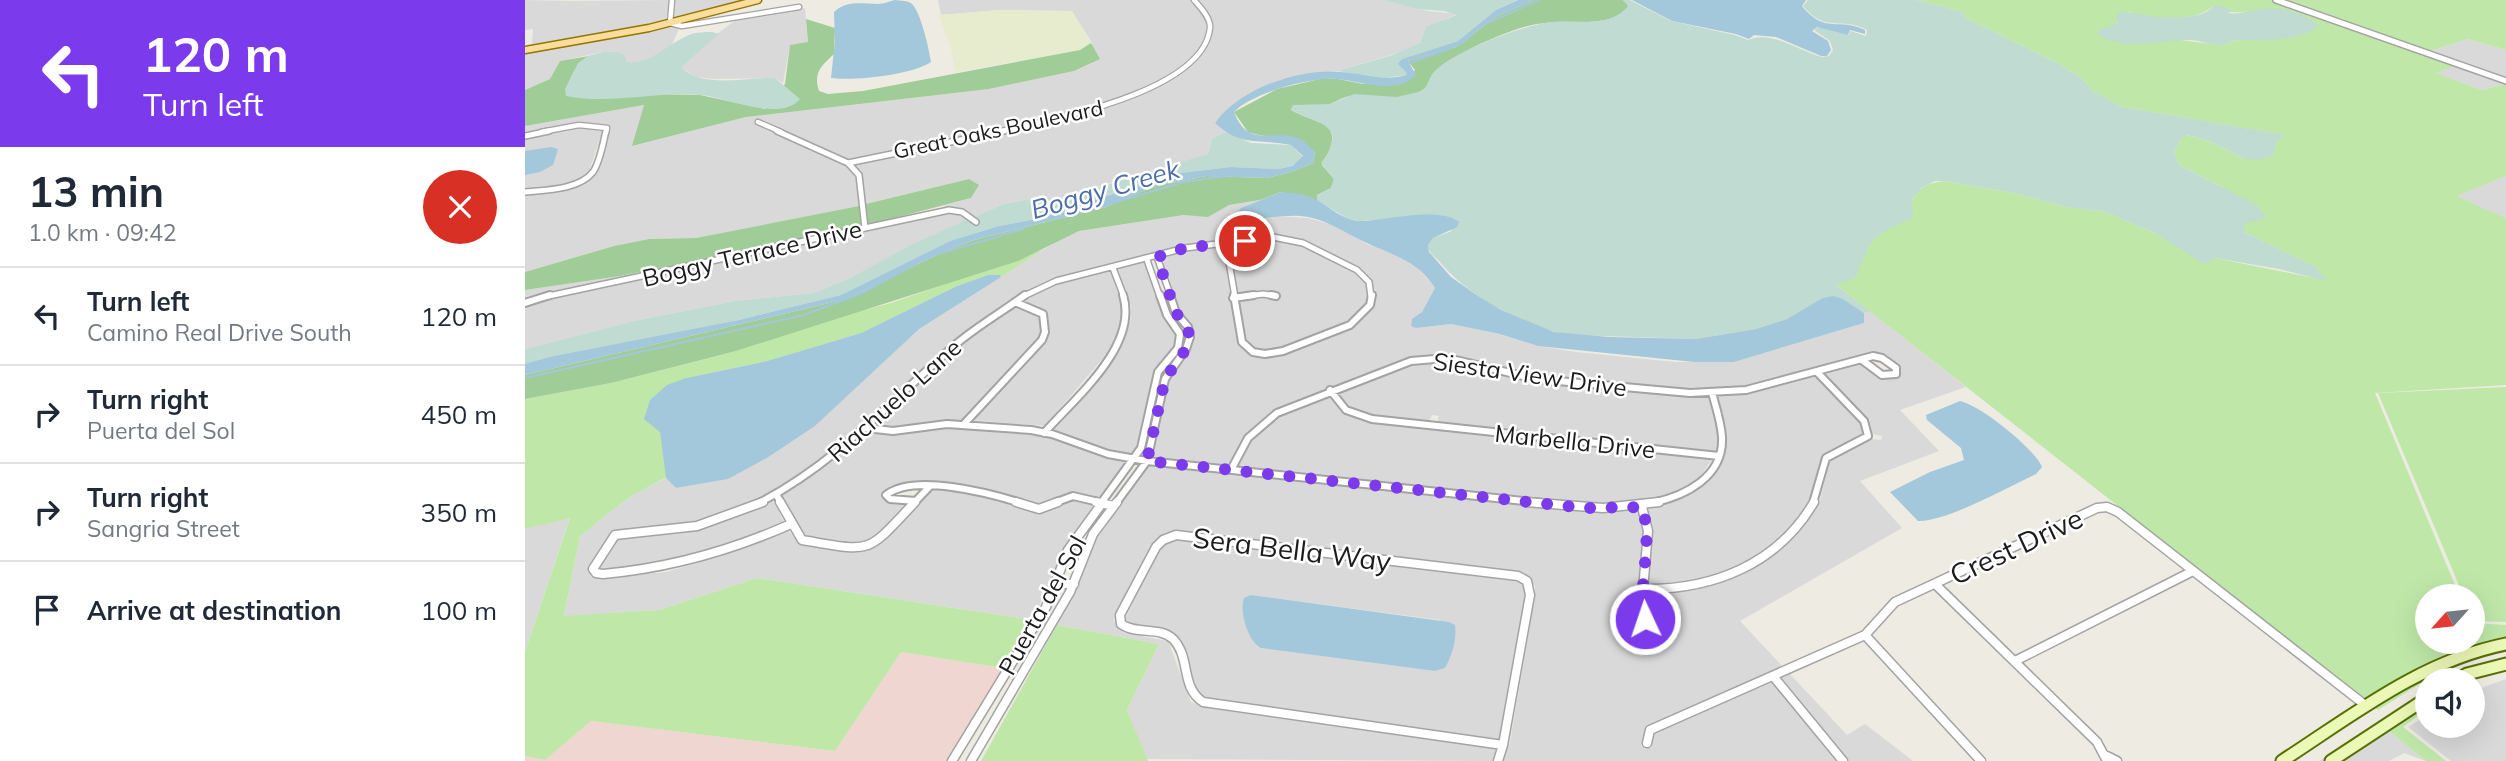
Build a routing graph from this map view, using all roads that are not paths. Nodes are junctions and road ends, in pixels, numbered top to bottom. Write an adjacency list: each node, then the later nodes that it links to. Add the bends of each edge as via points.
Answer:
1 (672, 0): 6 (street)
2 (758, 0): 6 (main road)
3 (1195, 0): 11 (street, Great Oaks Boulevard, via 1210,24 1204,47 1180,71 1139,94 1077,115)
4 (2276, 0): 8 (street)
5 (799, 7): 6 (street, via 682,26)
6 (670, 23): 7 (main road)
7 (525, 49)
8 (2506, 81)
9 (758, 122): 11 (street)
10 (525, 136): 12 (street, via 589,124 607,128 590,176)
11 (848, 163): 14 (street, via 859,175)
12 (525, 192)
13 (977, 222): 14 (street, Boggy Terrace Drive, via 949,210)
14 (865, 228): 22 (street, Boggy Terrace Drive)
15 (1226, 244): 16 (street, Riachuelo Lane); 20 (street); 20 (street, Riachuelo Lane, via 1264,238 1296,240 1357,270 1367,279 1372,294 1367,309 1350,325 1288,350 1265,354 1243,344)
16 (1157, 257): 17 (street, Riachuelo Lane); 34 (street, Puerta del Sol, via 1189,337 1165,379)
17 (1147, 260): 18 (street, Riachuelo Lane); 33 (street, Puerta del Sol, via 1167,315 1180,334 1178,348 1158,372 1141,447)
18 (1113, 268): 21 (street, Riachuelo Lane, via 1056,281); 29 (street, via 1127,307 1124,332 1108,360)
19 (1276, 296): 20 (street)
20 (1233, 298)
21 (1015, 302): 27 (street, via 1043,314 1042,340); 28 (street, Riachuelo Lane, via 957,343)
22 (525, 303)
23 (1862, 360): 23 (street, Siesta View Drive, via 1881,375 1896,374 1896,368 1882,358); 24 (street, Siesta View Drive)
24 (1817, 372): 26 (street, Siesta View Drive, via 1745,390); 30 (street, via 1864,421)
25 (1330, 390): 26 (street, Siesta View Drive, via 1396,365 1447,358 1536,379); 32 (street, Marbella Drive, via 1340,404 1372,419); 35 (street, Siesta View Drive, via 1293,404 1261,424)
26 (1711, 393): 32 (street, via 1722,429)
27 (964, 424): 28 (street, via 893,431); 29 (street)
28 (866, 428): 37 (street, Riachuelo Lane)
29 (1044, 433): 33 (street)
30 (1868, 436): 31 (street); 47 (street, via 1826,458 1810,509 1780,545 1758,561 1693,587)
31 (1877, 437)
32 (1719, 456): 41 (street, via 1689,491)
33 (1133, 459): 34 (street); 39 (street, Puerta del Sol)
34 (1147, 461): 35 (street); 40 (street, Puerta del Sol)
35 (1232, 468): 41 (street, via 1585,508)
36 (930, 486): 38 (street); 38 (street, via 895,487 886,495); 39 (street, via 985,492 1039,509 1067,497)
37 (776, 494): 42 (street); 42 (street, Riachuelo Lane, via 697,526 615,535 593,569 596,573 647,571 692,562)
38 (916, 501): 42 (street, via 875,544 866,547 810,543 801,540)
39 (1103, 502): 40 (street); 44 (street, Puerta del Sol, via 1068,550)
40 (1114, 506): 45 (street, Puerta del Sol, via 1093,534)
41 (1642, 507): 47 (street, via 1648,531)
42 (791, 524)
43 (2193, 571): 46 (street, Crest Drive, via 2117,512 2097,508); 51 (street); 56 (street, Crest Drive)
44 (1055, 584): 45 (street); 60 (street, Puerta del Sol, via 1046,607)
45 (1074, 584): 61 (street, Puerta del Sol)
46 (1935, 584): 48 (street, Crest Drive, via 1895,601); 51 (street)
47 (1643, 589): 49 (street, via 1645,619)
48 (1865, 635): 54 (street, Crest Drive); 64 (street)
49 (1653, 637)
50 (2506, 644): 56 (main road, via 2457,654)
51 (2015, 661): 59 (street, via 2097,742)
52 (2506, 664): 53 (main road)
53 (2485, 669)
54 (1773, 676): 57 (street, Crest Drive, via 1650,730); 63 (street)
55 (2415, 706): 67 (main road)
56 (2367, 707): 66 (main road)
57 (1647, 743)
58 (1503, 745): 58 (street, Sera Bella Way, via 1203,702 1193,695 1172,638 1128,630 1120,615 1156,547 1176,535 1518,576 1527,581 1531,591); 62 (street, Sera Bella Way)
59 (2107, 759): 65 (street)
60 (952, 761)
61 (971, 761)
62 (1498, 761)
63 (1843, 761)
64 (1981, 761)
65 (2117, 761)
66 (2282, 761)
67 (2332, 761)

